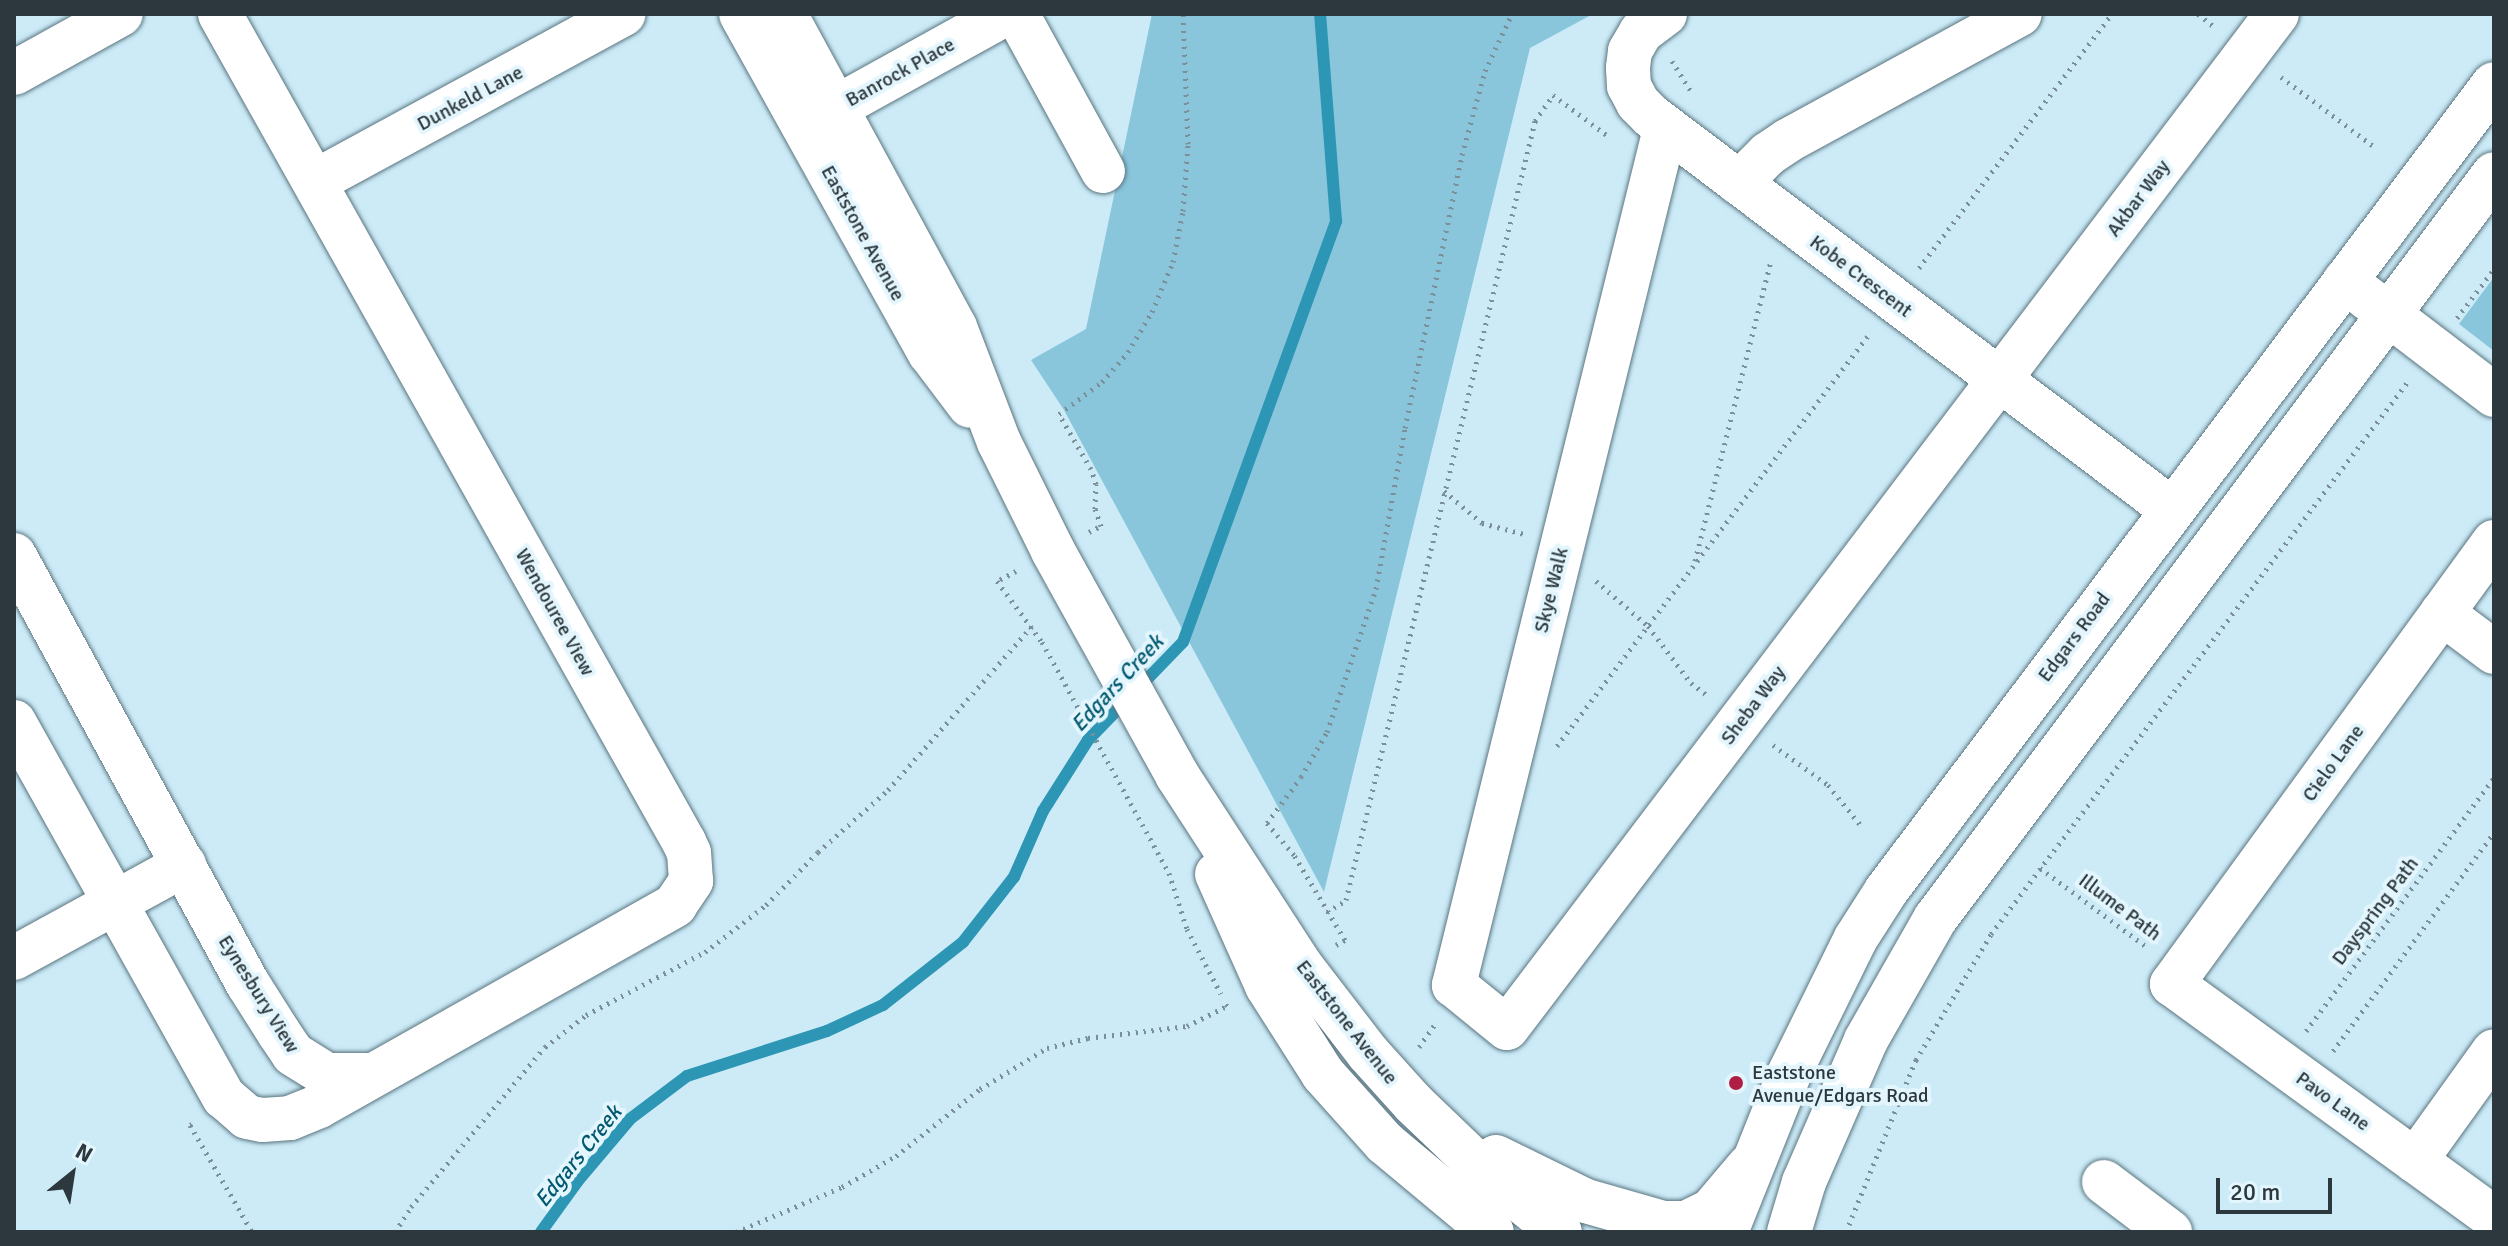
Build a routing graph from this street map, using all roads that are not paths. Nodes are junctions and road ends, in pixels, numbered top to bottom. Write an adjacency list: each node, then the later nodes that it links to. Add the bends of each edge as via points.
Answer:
1 (121, 14): 11 (street)
2 (220, 14): 17 (street, Wendouree View)
3 (624, 14): 17 (street, Dunkeld Lane)
4 (741, 14): 23 (street, Eaststone Avenue, via 930,353)
5 (785, 14): 13 (street, Eaststone Avenue)
6 (1005, 14): 13 (street, Banrock Place)
7 (1017, 14): 15 (street)
8 (1665, 14): 14 (street, Kobe Crescent, via 1641,32 1628,68 1638,103)
9 (2020, 14): 18 (street, via 1787,141)
10 (2277, 14): 21 (street, Akbar Way)
11 (14, 73)
12 (2494, 84): 19 (street, Edgars Road)
13 (837, 107): 23 (street, Eaststone Avenue, via 955,327)
14 (1665, 129): 18 (street, Kobe Crescent); 35 (street, Skye Walk, via 1454,985)
15 (1103, 171)
16 (2494, 174): 20 (street)
17 (316, 181): 37 (street, Wendouree View, via 684,842 692,866 691,881 675,905)
18 (1739, 183): 21 (street, Kobe Crescent)
19 (2345, 281): 20 (street); 24 (street, Edgars Road)
20 (2388, 314): 22 (street); 47 (street, via 1935,919 1866,1040 1820,1143)
21 (1999, 382): 24 (street, Kobe Crescent); 35 (street, Sheba Way)
22 (2494, 395)
23 (999, 442): 30 (street, Eaststone Avenue)
24 (2171, 509): 39 (street, Edgars Road, via 1878,903 1824,999)
25 (2494, 542): 27 (street, Cielo Lane)
26 (14, 555): 31 (street, Eynesbury View)
27 (2442, 613): 28 (street); 34 (street, Cielo Lane)
28 (2494, 652)
29 (14, 722): 32 (street)
30 (1177, 775): 38 (street, Eaststone Avenue, via 1329,1005); 44 (street, Eaststone Avenue, via 1234,916 1288,1024 1352,1110)
31 (184, 865): 32 (street); 37 (street, Eynesbury View, via 248,984 293,1054 327,1075)
32 (113, 903): 33 (street); 37 (street, via 230,1105 247,1117 290,1118)
33 (14, 958)
34 (2176, 978): 40 (street, Pavo Lane)
35 (1507, 1028)
36 (2494, 1051): 40 (street)
37 (368, 1075)
38 (1413, 1103): 39 (street, via 1508,1165 1586,1201 1663,1223 1686,1223 1711,1211); 45 (street, Eaststone Avenue, via 1485,1172)
39 (1753, 1161): 46 (street, Edgars Road)
40 (2415, 1161): 42 (street, Pavo Lane)
41 (2104, 1182): 43 (street)
42 (2494, 1218)
43 (2155, 1228)
44 (1492, 1232)
45 (1560, 1232)
46 (1726, 1232)
47 (1789, 1232)

